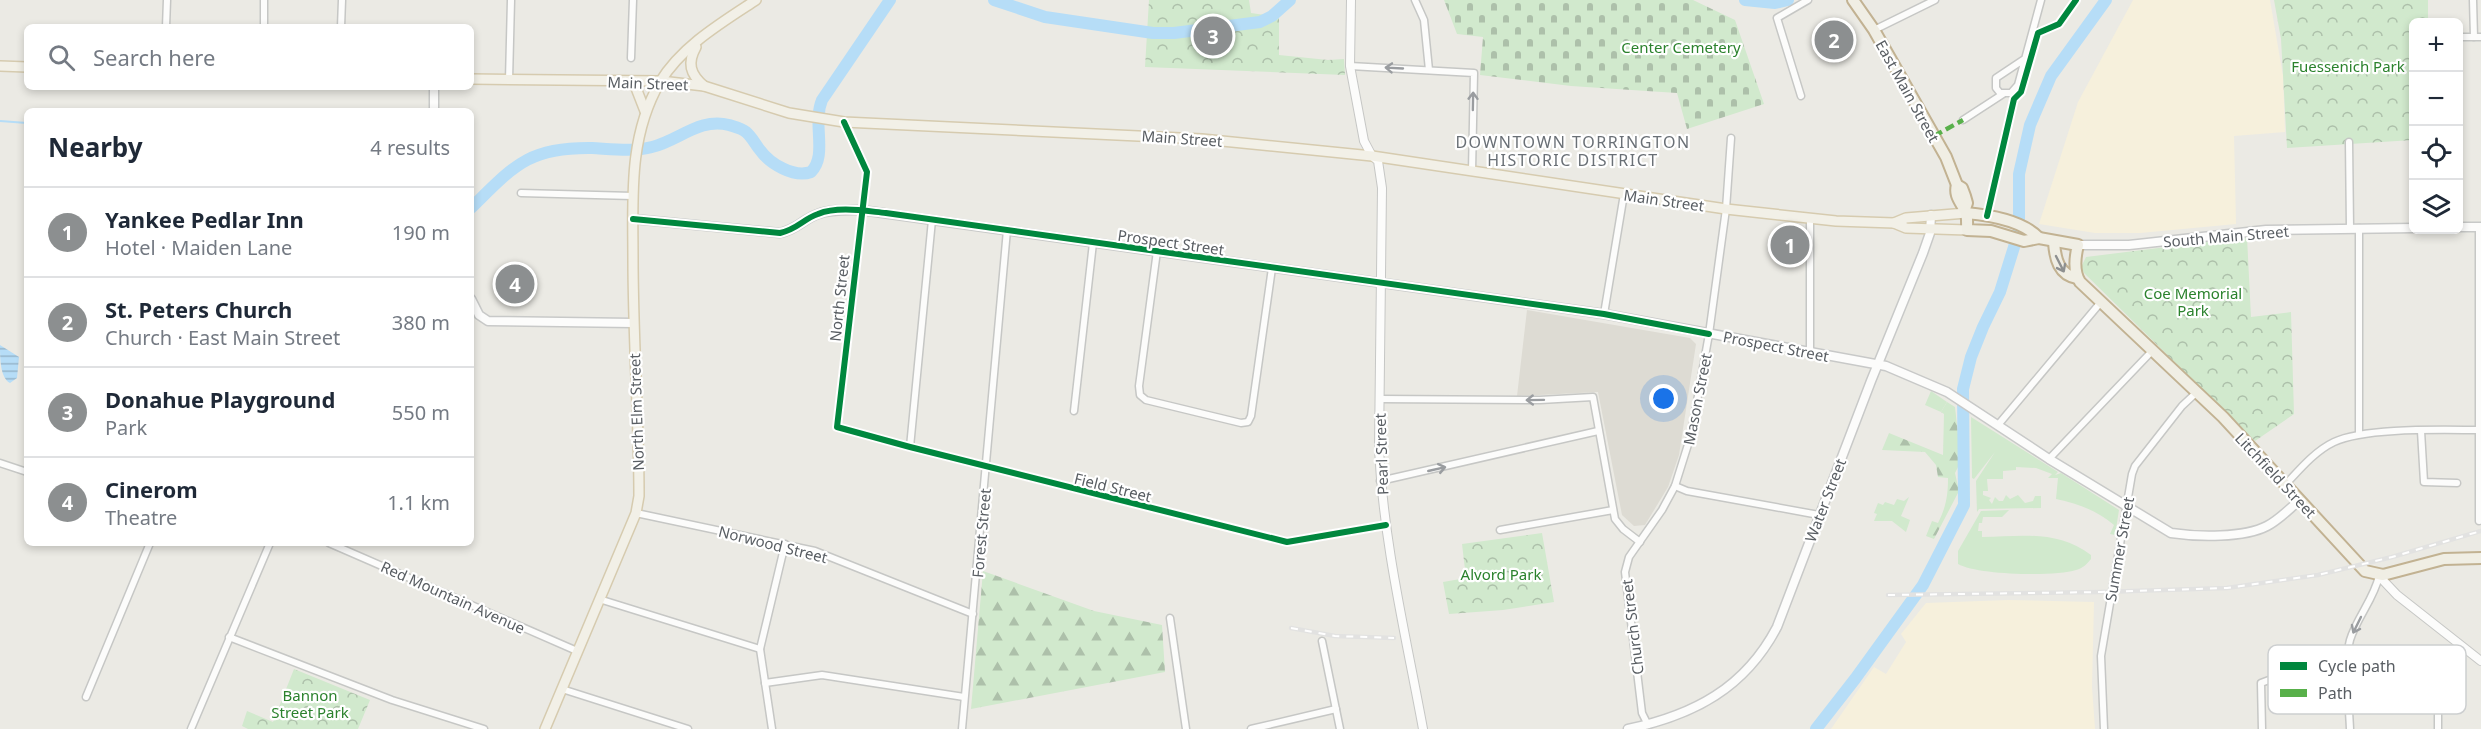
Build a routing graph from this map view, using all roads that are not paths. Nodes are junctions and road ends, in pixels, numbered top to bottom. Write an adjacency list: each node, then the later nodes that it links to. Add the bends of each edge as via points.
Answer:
1 (167, 0): 14 (street)
2 (264, 0): 15 (street)
3 (342, 0): 16 (street)
4 (511, 0): 27 (street)
5 (633, 0): 20 (street)
6 (756, 0): 18 (main road, North Elm Street)
7 (1351, 0): 23 (street, Pearl Street)
8 (1415, 0): 25 (street, via 1424,20)
9 (1808, 0): 33 (street, via 1777,18)
10 (1853, 0): 17 (highway, East Main Street)
11 (1935, 0): 17 (street)
12 (2041, 0): 21 (street)
13 (2473, 0): 19 (street)
14 (166, 24)
15 (264, 24)
16 (341, 24)
17 (1874, 30): 47 (highway, East Main Street, via 1962,188)
18 (702, 37): 29 (main road, North Elm Street); 30 (main road, via 690,57 690,65 695,78)
19 (2477, 37)
20 (631, 58)
21 (2023, 60): 32 (street, via 2015,90); 32 (street, via 1996,78 1996,88)
22 (0, 66): 24 (main road)
23 (1350, 66): 25 (street, one-way to 23); 40 (street, Pearl Street, via 1364,141)
24 (24, 68)
25 (1429, 70): 41 (street, one-way to 25, via 1474,73)
26 (474, 79): 27 (main road, Main Street)
27 (509, 80): 28 (main road, Main Street)
28 (629, 81): 29 (main road, Main Street); 35 (main road)
29 (661, 81): 30 (main road, Main Street); 35 (main road, North Elm Street)
30 (704, 86): 37 (main road, Main Street, via 789,113)
31 (434, 90): 34 (main road)
32 (2003, 94): 36 (street)
33 (1802, 96)
34 (434, 108)
35 (645, 111): 44 (main road, North Elm Street, via 634,158)
36 (1963, 120)
37 (843, 122): 40 (main road, Main Street, via 1202,139); 46 (street, North Street, via 867,172)
38 (1731, 138): 45 (street, Mason Street)
39 (2349, 142): 55 (street)
40 (1372, 156): 41 (main road, Main Street); 69 (street, Pearl Street, via 1383,188)
41 (1472, 171): 43 (main road, Main Street)
42 (521, 193): 44 (street)
43 (1624, 194): 45 (main road, Main Street); 72 (street)
44 (633, 196): 50 (main road, North Elm Street)
45 (1726, 209): 49 (main road, Main Street); 74 (street, Mason Street)
46 (861, 210): 50 (main road, Prospect Street, via 817,214 793,230 780,232); 51 (main road, Prospect Street); 82 (street, North Street)
47 (1968, 212): 48 (main road, Main Street); 52 (highway, Main Street); 60 (highway, East Main Street)
48 (1931, 215): 53 (main road, Main Street); 58 (main road, Water Street)
49 (1810, 218): 53 (main road, Main Street); 76 (street)
50 (633, 219): 73 (main road, North Elm Street)
51 (932, 220): 59 (main road, Prospect Street); 87 (street)
52 (2009, 222): 62 (highway, South Main Street, via 2026,227)
53 (1894, 223): 58 (main road, Main Street)
54 (2480, 227): 57 (main road); 83 (street)
55 (2355, 228): 56 (main road, South Main Street); 65 (main road, South Main Street, via 2266,230 2120,246); 86 (street)
56 (2409, 228)
57 (2463, 228)
58 (1930, 229): 60 (main road, Main Street); 77 (main road, Water Street)
59 (1006, 230): 64 (main road, Prospect Street); 90 (street, Forest Street)
60 (1967, 230): 61 (highway, Main Street)
61 (2009, 237): 62 (highway, South Main Street)
62 (2039, 238): 63 (highway, South Main Street)
63 (2054, 242): 65 (highway, South Main Street); 68 (highway, Litchfield Street, one-way to 68, via 2062,270)
64 (1093, 243): 66 (main road, Prospect Street); 80 (street)
65 (2078, 245): 68 (highway)
66 (1157, 251): 67 (main road, Prospect Street); 67 (street, via 1140,395 1146,400 1241,423 1248,422 1251,416)
67 (1272, 268): 69 (main road, Prospect Street)
68 (2077, 278): 70 (highway, Litchfield Street)
69 (1381, 284): 72 (main road, Prospect Street); 79 (street, Pearl Street)
70 (2101, 302): 75 (highway, Litchfield Street); 81 (street)
71 (474, 304): 73 (main road, via 482,319 496,322)
72 (1604, 314): 74 (main road, Prospect Street)
73 (633, 323): 99 (main road, North Elm Street, via 639,475)
74 (1709, 334): 76 (main road, Prospect Street); 95 (street, Mason Street, via 1692,435)
75 (2153, 350): 78 (highway, Litchfield Street); 88 (street)
76 (1810, 352): 77 (main road, Prospect Street)
77 (1878, 365): 81 (main road, Prospect Street, via 1947,392); 100 (main road, Water Street)
78 (2197, 392): 94 (highway, Litchfield Street); 97 (street, Summer Street, via 2135,466)
79 (1380, 399): 84 (street, one-way to 79, via 1593,397); 92 (street, Pearl Street)
80 (1074, 411)
81 (1998, 425): 88 (main road, Prospect Street)
82 (837, 427): 87 (street, Field Street)
83 (2480, 430): 85 (street); 101 (street)
84 (1598, 431): 92 (street, one-way to 84); 98 (street)
85 (2421, 431): 86 (street); 93 (street, via 2424,482)
86 (2359, 434): 94 (street, via 2332,442)
87 (910, 447): 90 (street, Field Street)
88 (2049, 459): 97 (main road, Prospect Street)
89 (0, 463): 91 (street)
90 (987, 467): 102 (street, Field Street, via 1287,542); 112 (street, Forest Street)
91 (24, 471)
92 (1380, 481): 102 (street, Pearl Street)
93 (2457, 483)
94 (2286, 484): 96 (highway, Litchfield Street)
95 (1675, 486): 100 (street); 104 (street, Mason Street)
96 (2300, 500): 97 (main road, Prospect Street, via 2269,525 2252,533 2188,536 2171,533); 110 (highway, Litchfield Street, via 2358,565)
97 (2125, 506): 141 (street, Summer Street, via 2101,656)
98 (1613, 510): 103 (street); 104 (street, via 1618,524)
99 (636, 513): 105 (street, Norwood Street); 111 (main road, North Elm Street)
100 (1819, 515): 129 (main road, Water Street, via 1777,627 1758,660 1697,707)
101 (2479, 521)
102 (1386, 525): 139 (street, Pearl Street)
103 (1500, 530)
104 (1640, 542): 129 (street, Church Street, via 1629,557 1625,572 1642,713)
105 (785, 544): 112 (street, Norwood Street, via 814,551); 118 (street)
106 (149, 546): 125 (street)
107 (269, 546): 114 (street)
108 (338, 546): 120 (street, Red Mountain Avenue)
109 (2481, 558): 110 (highway, via 2444,559)
110 (2379, 576): 116 (street, one-way to 116); 117 (street, Litchfield Street, via 2392,591)
111 (599, 599): 118 (street); 120 (main road, North Elm Street)
112 (973, 614): 126 (street, Forest Street)
113 (1170, 618): 136 (street)
114 (229, 637): 130 (street); 131 (street, via 393,700)
115 (1322, 641): 127 (street)
116 (2349, 645)
117 (2460, 645)
118 (760, 649): 123 (street)
119 (2466, 650): 121 (street, Litchfield Street)
120 (577, 651): 124 (main road, North Elm Street)
121 (2481, 661)
122 (2268, 680): 142 (street, via 2261,683)
123 (765, 683): 126 (street, via 822,675); 134 (street)
124 (562, 689): 132 (main road, North Elm Street); 133 (street)
125 (87, 697)
126 (964, 697): 135 (street, Forest Street)
127 (1336, 709): 137 (street); 138 (street)
128 (2350, 714): 143 (street)
129 (1648, 727): 140 (main road, Water Street)
130 (190, 729)
131 (484, 729)
132 (545, 729)
133 (688, 729)
134 (772, 729)
135 (962, 729)
136 (1186, 729)
137 (1251, 729)
138 (1340, 729)
139 (1423, 729)
140 (1628, 729)
141 (2104, 729)
142 (2262, 729)
143 (2350, 729)

